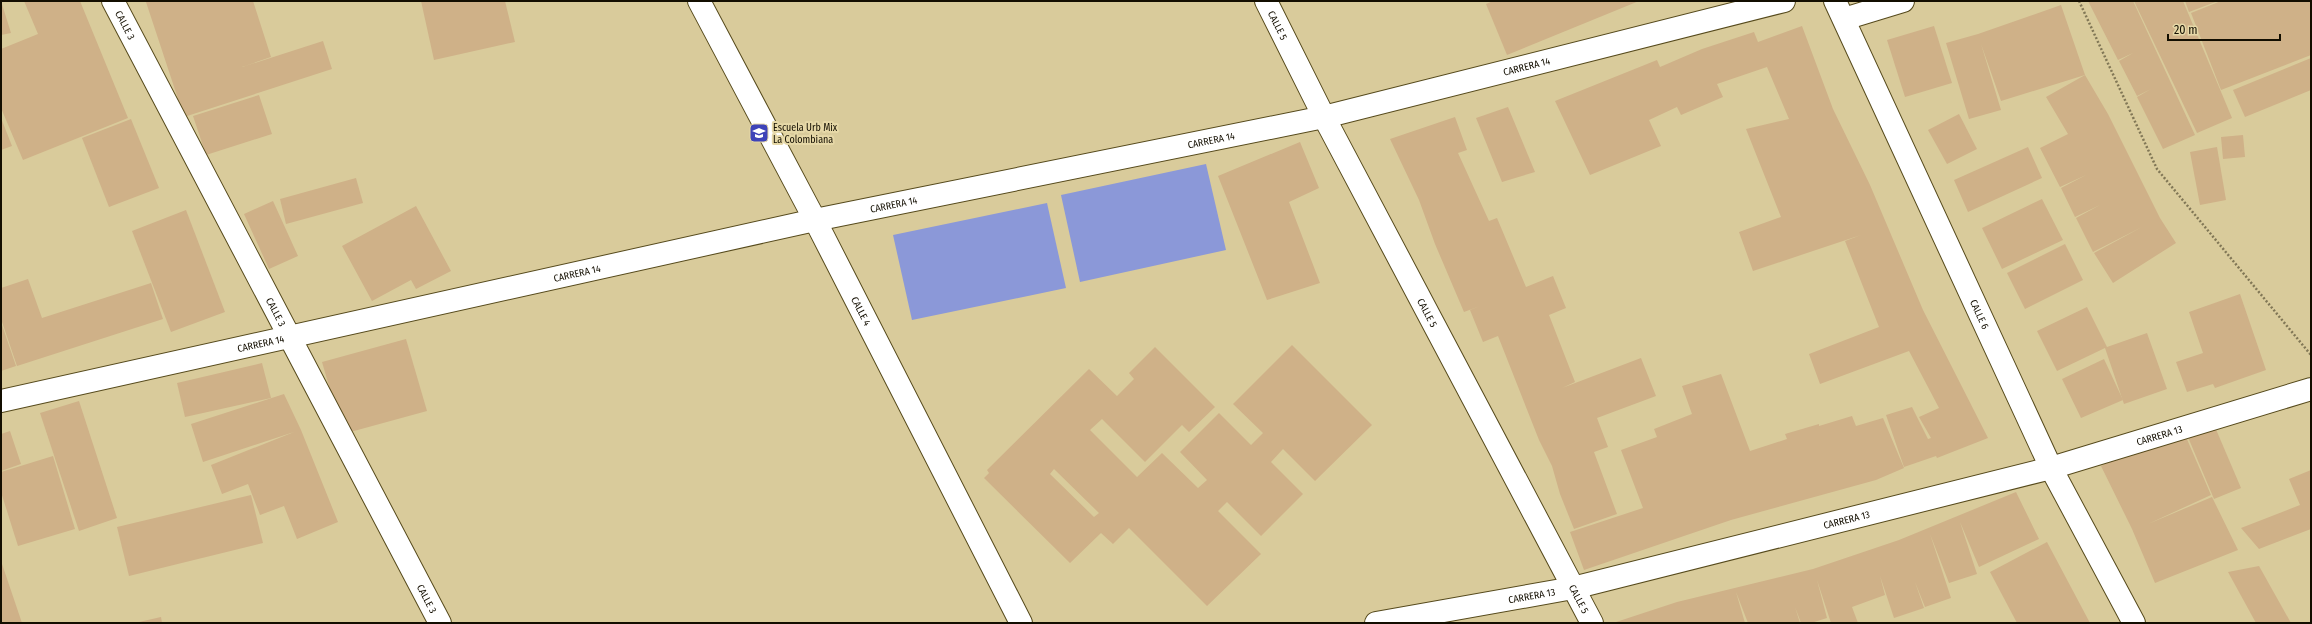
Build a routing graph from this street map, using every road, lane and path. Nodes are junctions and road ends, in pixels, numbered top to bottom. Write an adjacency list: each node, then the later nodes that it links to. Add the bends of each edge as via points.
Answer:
1 (113, 1): 10 (street, CALLE 3)
2 (699, 1): 9 (street, CALLE 4)
3 (1266, 1): 8 (street, CALLE 5)
4 (1784, 1): 8 (street, CARRERA 14)
5 (1903, 1): 7 (street)
6 (2079, 1): 11 (path, via 2157,170)
7 (1840, 10): 14 (street, CALLE 6)
8 (1324, 117): 9 (street, CARRERA 14); 15 (street, CALLE 5)
9 (814, 220): 10 (street, CARRERA 14); 17 (street, CALLE 4)
10 (289, 339): 13 (street, CARRERA 14); 16 (street, CALLE 3)
11 (2311, 354)
12 (2311, 390): 14 (street, CARRERA 13)
13 (1, 402)
14 (2051, 468): 15 (street, CARRERA 13); 20 (street, CALLE 6)
15 (1574, 588): 18 (street, CARRERA 13); 19 (street, CALLE 5)
16 (440, 623)
17 (1021, 623)
18 (1376, 623)
19 (1592, 623)
20 (2134, 623)

